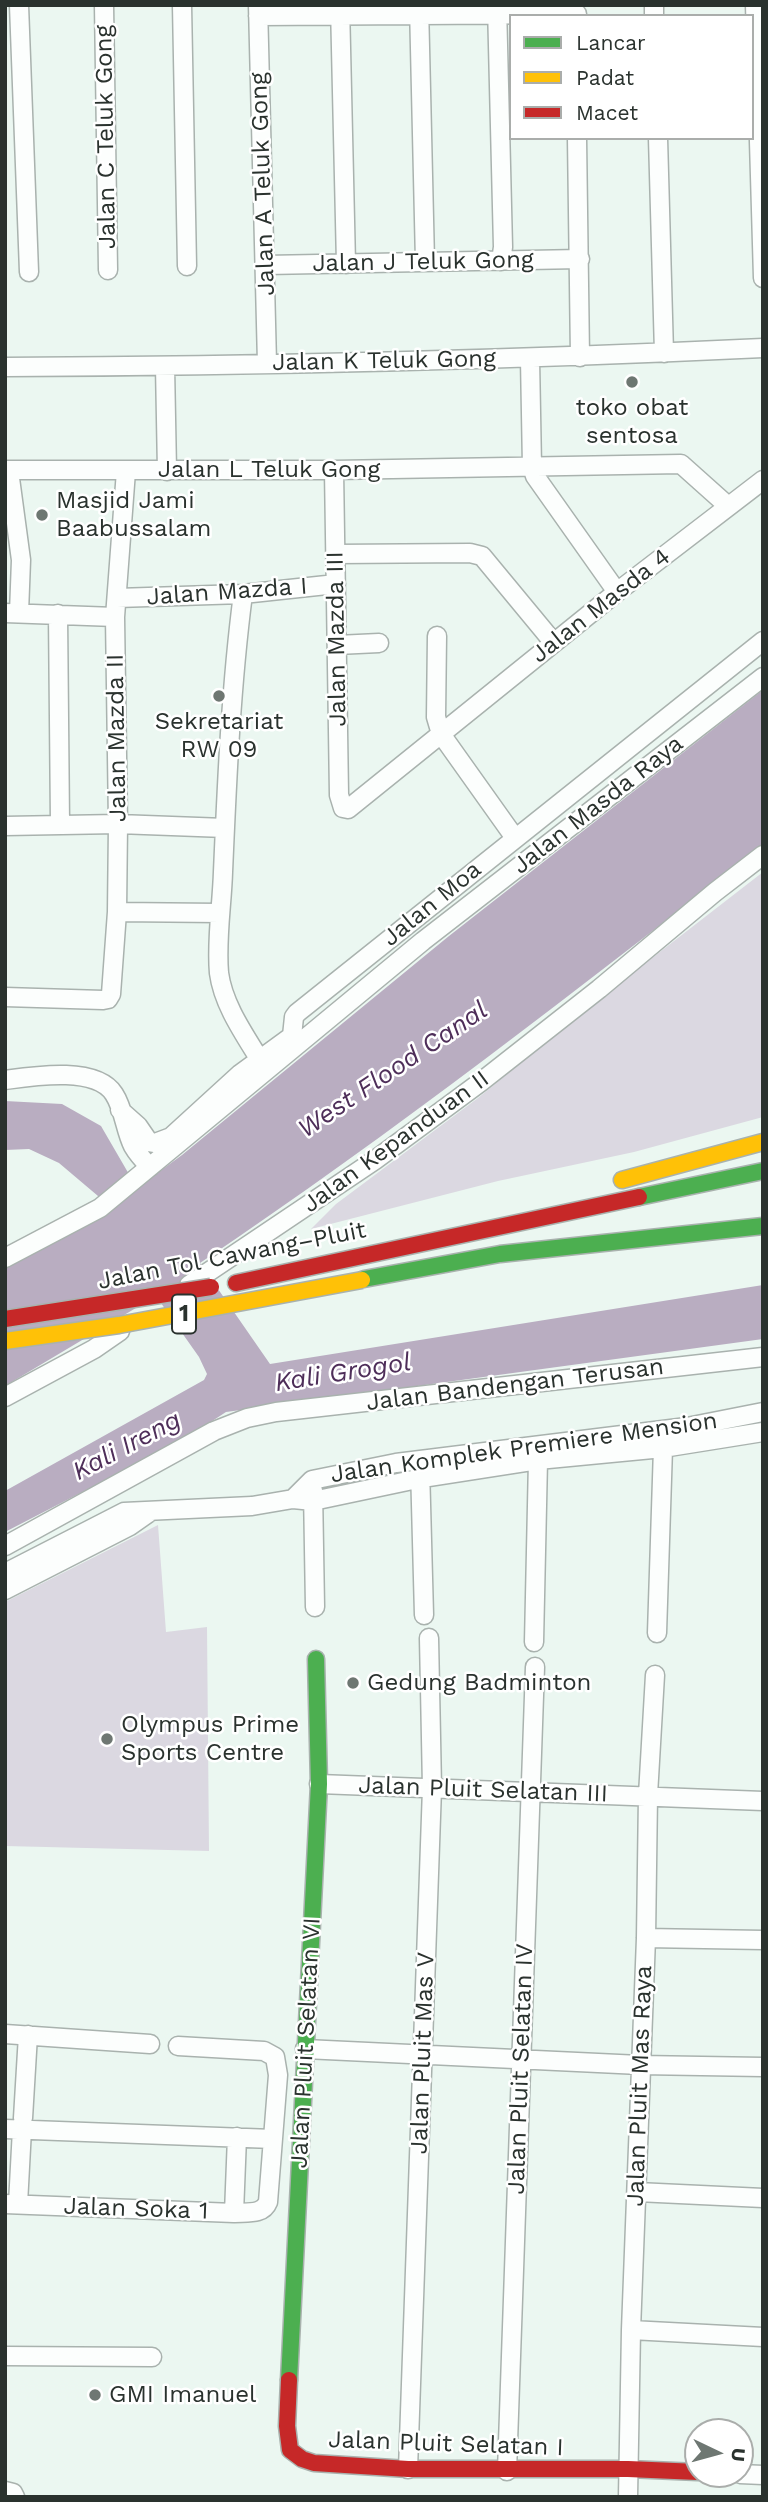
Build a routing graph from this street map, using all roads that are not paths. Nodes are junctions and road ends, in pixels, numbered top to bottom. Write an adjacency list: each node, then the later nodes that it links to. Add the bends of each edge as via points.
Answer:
1 (19, 5): 20 (street)
2 (104, 5): 19 (street, Jalan C Teluk Gong)
3 (755, 5): 10 (street)
4 (340, 10): 5 (street); 7 (street); 16 (street)
5 (419, 10): 6 (street); 15 (street)
6 (497, 10): 8 (street); 14 (street)
7 (258, 11): 17 (street, Jalan A Teluk Gong)
8 (576, 11)
9 (182, 14): 18 (street)
10 (754, 35): 21 (street)
11 (577, 140): 13 (street)
12 (658, 140): 23 (street)
13 (580, 258): 14 (street, Jalan J Teluk Gong); 24 (street)
14 (501, 261): 15 (street, Jalan J Teluk Gong)
15 (425, 262): 16 (street, Jalan J Teluk Gong)
16 (346, 264): 17 (street, Jalan J Teluk Gong)
17 (266, 265): 26 (street, Jalan A Teluk Gong)
18 (187, 266)
19 (108, 270)
20 (29, 272)
21 (763, 278)
22 (763, 348): 23 (street, Jalan K Teluk Gong)
23 (664, 353): 24 (street, Jalan K Teluk Gong)
24 (580, 357): 25 (street, Jalan K Teluk Gong)
25 (530, 359): 26 (street, Jalan K Teluk Gong); 29 (street)
26 (267, 363): 27 (street, Jalan K Teluk Gong)
27 (165, 366): 28 (street, Jalan K Teluk Gong); 33 (street)
28 (5, 367)
29 (532, 467): 30 (street, Jalan L Teluk Gong); 35 (street, Jalan L Teluk Gong, via 681,464); 38 (street)
30 (334, 470): 33 (street, Jalan L Teluk Gong); 36 (street, Jalan Mazda III)
31 (7, 471): 32 (street, Jalan L Teluk Gong); 41 (street, via 21,559)
32 (126, 471): 33 (street, Jalan L Teluk Gong); 40 (street, Jalan Mazda II)
33 (167, 471)
34 (763, 480): 35 (street, Jalan Masda 4)
35 (728, 506): 38 (street, Jalan Masda 4)
36 (337, 554): 37 (street, Jalan Mazda III); 47 (street, via 482,556)
37 (336, 584): 39 (street, Jalan Mazda I); 48 (street, Jalan Mazda III)
38 (617, 592): 47 (street, Jalan Masda 4)
39 (243, 594): 40 (street, Jalan Mazda I); 55 (street)
40 (117, 598): 43 (street, Jalan Mazda II)
41 (12, 613): 42 (street, Jalan Mazda I)
42 (58, 614): 43 (street, Jalan Mazda I); 52 (street)
43 (115, 617): 53 (street, Jalan Mazda II)
44 (437, 636): 50 (street, via 436,717)
45 (763, 641): 56 (street, Jalan Moa)
46 (379, 643): 48 (street)
47 (554, 643): 50 (street, Jalan Masda 4)
48 (337, 645): 51 (street, Jalan Mazda III)
49 (763, 677): 65 (street, Jalan Masda Raya, via 423,941)
50 (441, 734): 51 (street, Jalan Masda 4, via 352,808); 56 (street)
51 (343, 808)
52 (60, 824): 53 (street); 54 (street)
53 (118, 824): 55 (street); 58 (street, Jalan Mazda II)
54 (5, 827)
55 (225, 828): 59 (street)
56 (515, 838): 61 (street, Jalan Moa, via 297,1013 292,1036)
57 (763, 855): 77 (street, Jalan Kepanduan II, bridge, via 482,1081 375,1160 94,1349)
58 (117, 912): 59 (street); 60 (street, Jalan Mazda II, via 108,999)
59 (220, 913): 61 (street, via 219,974 237,1021)
60 (5, 996)
61 (260, 1060): 63 (street, Jalan Moa, via 166,1139 149,1142)
62 (5, 1080): 63 (street, via 39,1075 81,1077 114,1093)
63 (120, 1110): 65 (street)
64 (763, 1142): 67 (main road)
65 (146, 1170): 72 (street, Jalan Masda Raya, via 100,1208)
66 (763, 1171): 71 (main road)
67 (602, 1185)
68 (541, 1201): 71 (main road)
69 (763, 1226): 73 (main road, via 500,1254)
70 (574, 1229): 73 (main road, via 411,1264)
71 (466, 1233): 74 (main road, Jalan Tol Cawang–Pluit / 1, bridge, via 236,1283)
72 (5, 1258)
73 (363, 1280): 75 (main road, Jalan Tol Cawang–Pluit / 1, bridge)
74 (5, 1319)
75 (5, 1341)
76 (763, 1357): 86 (street, Jalan Bandengan Terusan, via 247,1418 214,1431)
77 (5, 1397)
78 (763, 1412): 80 (street, Jalan Komplek Premiere Mension)
79 (763, 1432): 80 (street, Jalan Komplek Premiere Mension)
80 (661, 1439): 81 (street, Jalan Komplek Premiere Mension); 91 (street)
81 (537, 1453): 82 (street, Jalan Komplek Premiere Mension); 93 (street)
82 (420, 1469): 83 (street, Jalan Komplek Premiere Mension); 85 (street, Jalan Komplek Premiere Mension); 90 (street)
83 (312, 1480): 84 (street, Jalan Komplek Premiere Mension); 85 (street)
84 (293, 1499): 85 (street, Jalan Komplek Premiere Mension); 87 (street, Jalan Komplek Premiere Mension, via 252,1506 124,1512 122,1521)
85 (313, 1501): 89 (street)
86 (5, 1546)
87 (15, 1574): 88 (street, Jalan Komplek Premiere Mension)
88 (5, 1590)
89 (315, 1607)
90 (424, 1615)
91 (657, 1633)
92 (429, 1638): 98 (street, Jalan Pluit Mas V)
93 (534, 1642)
94 (316, 1659): 97 (main road, Jalan Pluit Selatan VI)
95 (536, 1667): 99 (street, Jalan Pluit Selatan IV)
96 (655, 1675): 100 (street, Jalan Pluit Mas Raya)
97 (318, 1784): 98 (street, Jalan Pluit Selatan III); 108 (main road, Jalan Pluit Selatan VI)
98 (432, 1788): 99 (street, Jalan Pluit Selatan III); 109 (street, Jalan Pluit Mas V)
99 (531, 1791): 100 (street, Jalan Pluit Selatan III); 110 (street, Jalan Pluit Selatan IV)
100 (648, 1795): 101 (street, Jalan Pluit Selatan III); 102 (street, Jalan Pluit Mas Raya)
101 (763, 1801)
102 (646, 1938): 103 (street); 111 (street, Jalan Pluit Mas Raya)
103 (763, 1940)
104 (5, 2034): 105 (street)
105 (28, 2035): 106 (street); 113 (street)
106 (150, 2044)
107 (178, 2046): 116 (street, via 272,2054 278,2065)
108 (305, 2049): 109 (street); 125 (main road, Jalan Pluit Selatan VI)
109 (423, 2055): 110 (street); 126 (street, Jalan Pluit Mas V)
110 (522, 2060): 111 (street); 128 (street, Jalan Pluit Selatan IV)
111 (640, 2065): 112 (street); 117 (street, Jalan Pluit Mas Raya)
112 (763, 2067)
113 (14, 2123): 114 (street); 115 (street); 119 (street)
114 (154, 2123)
115 (237, 2137): 116 (street); 120 (street)
116 (273, 2139): 120 (street, Jalan Soka 1, via 265,2208)
117 (636, 2192): 118 (street); 121 (street, Jalan Pluit Mas Raya)
118 (763, 2198)
119 (11, 2204): 120 (street, Jalan Soka 1)
120 (234, 2213)
121 (631, 2330): 122 (street); 127 (street, Jalan Pluit Mas Raya)
122 (763, 2337)
123 (5, 2356): 124 (street)
124 (152, 2357)
125 (287, 2426): 126 (main road, Jalan Pluit Selatan I, via 290,2449 302,2459)
126 (408, 2469): 128 (main road, Jalan Pluit Selatan I)
127 (628, 2469): 128 (main road, Jalan Pluit Selatan I); 129 (main road, Jalan Pluit Selatan I); 132 (street, Jalan Pluit Mas Raya)
128 (507, 2471)
129 (684, 2471)
130 (5, 2491): 131 (street)
131 (15, 2497)
132 (628, 2497)

